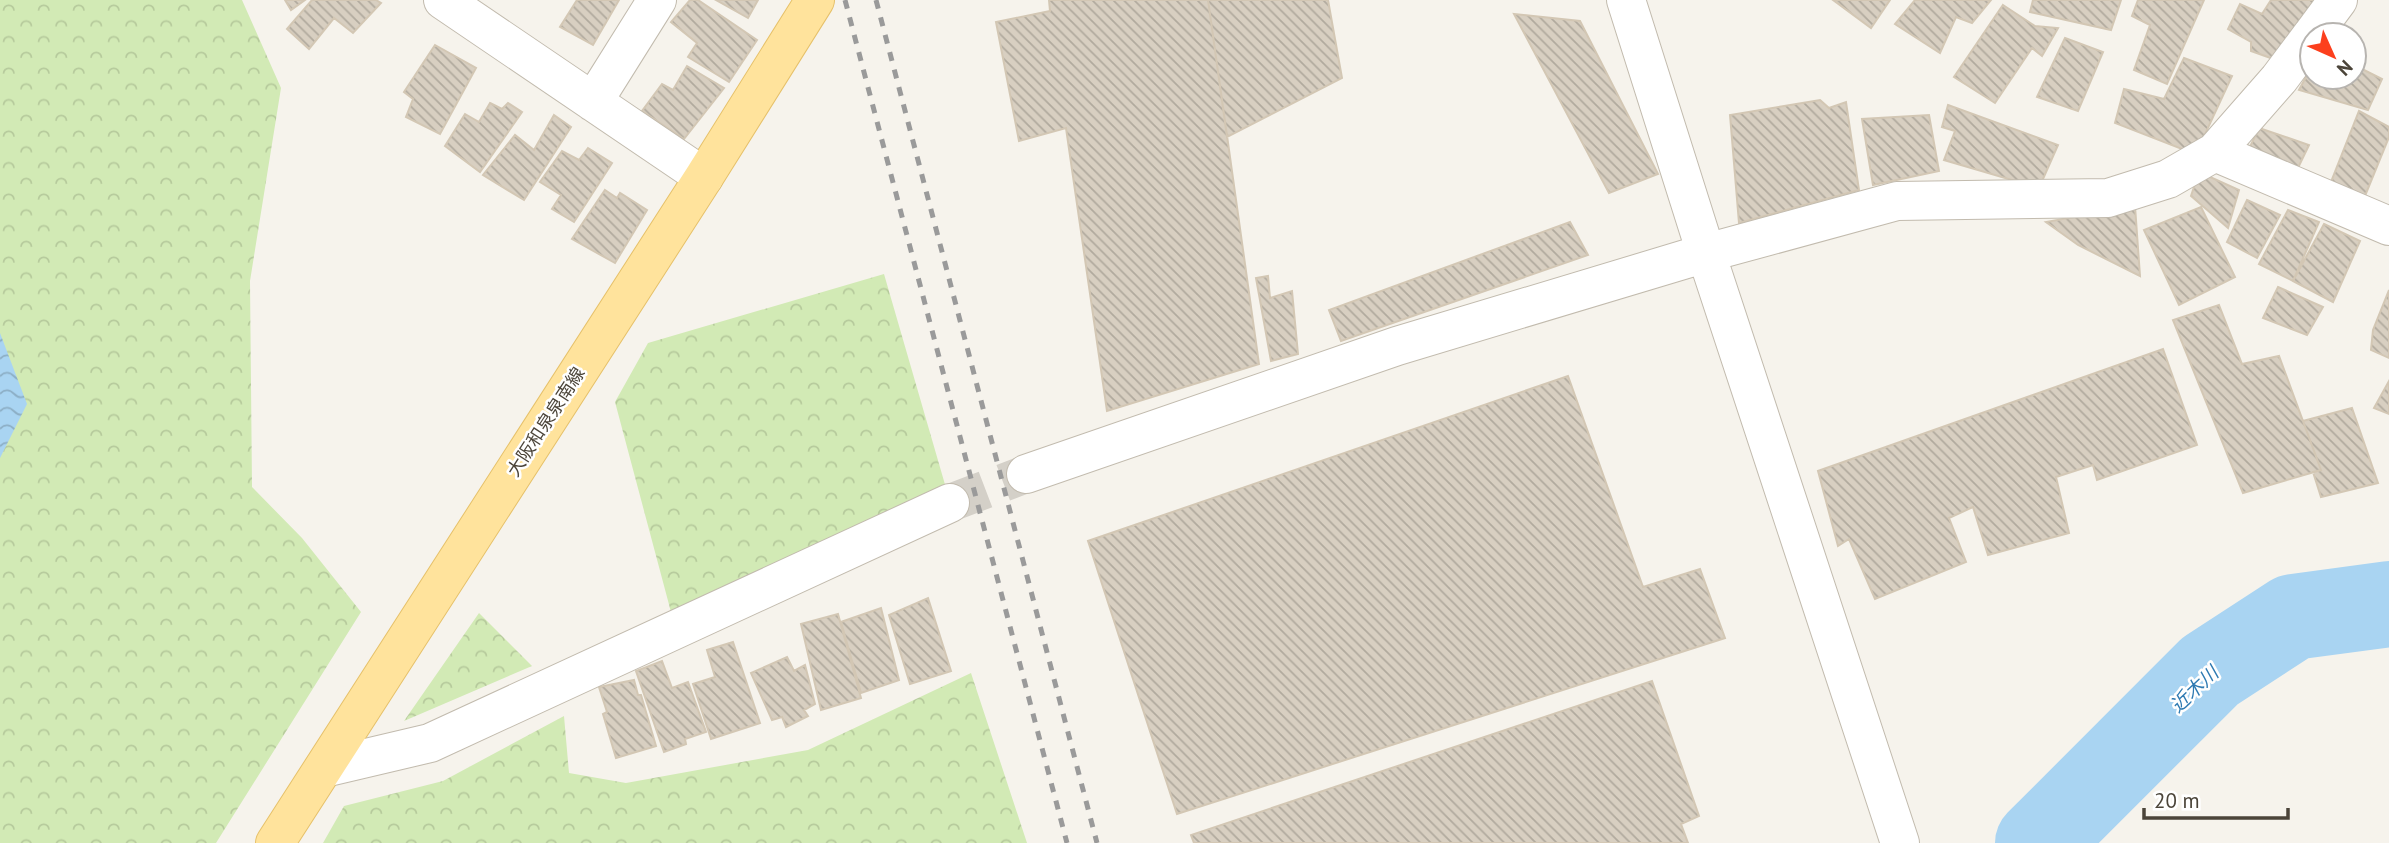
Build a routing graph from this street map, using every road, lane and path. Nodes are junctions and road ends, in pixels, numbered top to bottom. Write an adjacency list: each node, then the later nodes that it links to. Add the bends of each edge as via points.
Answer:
1 (443, 0): 8 (street)
2 (657, 0): 8 (street)
3 (815, 0): 10 (main road, 大阪和泉泉南線)
4 (1626, 0): 12 (street)
5 (2339, 0): 6 (street)
6 (2323, 21)
7 (2298, 54): 9 (street)
8 (593, 102): 10 (street)
9 (2216, 152): 11 (street); 12 (street, via 2168,179 2108,198 1897,201)
10 (704, 177): 15 (main road, 大阪和泉泉南線)
11 (2389, 226)
12 (1706, 253): 13 (street, via 1397,346); 17 (street)
13 (1026, 474)
14 (950, 503): 15 (street, via 430,743)
15 (324, 768): 16 (main road, 大阪和泉泉南線)
16 (275, 843)
17 (1900, 843)

